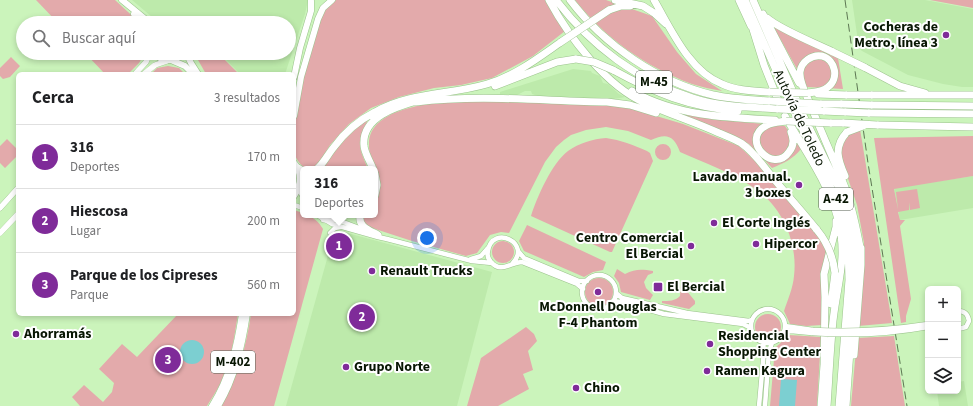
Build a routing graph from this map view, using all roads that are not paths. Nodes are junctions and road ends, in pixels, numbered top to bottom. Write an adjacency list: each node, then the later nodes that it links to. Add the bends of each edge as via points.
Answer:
1 (311, 0): 12 (main road, via 318,5); 20 (main road, via 311,11)
2 (549, 0): 25 (highway)
3 (556, 0): 40 (highway, M-45, via 569,18 592,40 615,59 645,78 694,98 733,106)
4 (570, 0): 41 (highway, M-45, bridge, via 598,32 622,52 672,80 713,95 738,99 842,104)
5 (615, 0): 13 (highway)
6 (654, 0): 18 (highway)
7 (739, 0): 19 (highway)
8 (745, 0): 14 (highway, Autovía de Toledo / A-42)
9 (753, 0): 90 (highway, Autovía de Toledo / A-42, via 804,117 841,192 848,214 854,244 855,281)
10 (756, 0): 15 (highway)
11 (124, 2): 16 (main road); 17 (main road)
12 (330, 2): 38 (main road, via 319,17)
13 (648, 9): 18 (highway); 47 (highway, bridge, via 628,6 609,10 525,66 497,81 472,88 410,98 379,109 345,134)
14 (749, 9): 19 (highway); 98 (highway, Autovía de Toledo / A-42, via 842,215 848,246 849,280)
15 (763, 14): 33 (highway, bridge, via 771,21 900,86); 34 (highway)
16 (136, 16)
17 (141, 16)
18 (668, 26): 34 (highway, bridge, via 693,62 714,81 735,88)
19 (752, 26): 43 (highway)
20 (298, 55): 30 (main road); 31 (main road)
21 (147, 60): 26 (main road)
22 (166, 60): 24 (main road)
23 (190, 60): 29 (main road)
24 (169, 61): 27 (main road, via 155,65); 28 (main road, via 185,66)
25 (595, 64): 43 (highway, via 617,82 670,108 716,117); 46 (highway, via 633,97)
26 (137, 72)
27 (146, 72)
28 (191, 72)
29 (197, 72)
30 (293, 72)
31 (295, 72)
32 (874, 95): 33 (highway); 34 (highway, bridge); 36 (highway)
33 (933, 95): 35 (highway)
34 (808, 96): 34 (highway, via 800,78 802,65 807,59 822,56 833,64 835,76 832,83 823,90); 66 (highway, via 846,189)
35 (973, 96)
36 (973, 100)
37 (416, 102): 40 (highway, bridge, via 496,86 557,62 576,59 594,62 663,95 699,106 741,111); 46 (highway, via 472,98 619,103); 48 (highway, via 387,112 369,127 364,145)
38 (296, 104)
39 (973, 106): 41 (highway, M-45)
40 (778, 109): 41 (highway, M-45, bridge, via 846,112)
41 (870, 109): 42 (highway, M-45)
42 (973, 114)
43 (785, 119): 43 (highway, via 793,137 790,151 778,159 762,155 757,143 759,133 768,124); 44 (highway, bridge); 55 (highway, via 812,161)
44 (877, 125): 45 (highway); 66 (highway, bridge, via 860,126 847,132 840,140 837,153 857,210)
45 (973, 127)
46 (720, 133): 88 (highway, bridge, via 750,150 818,230 828,246 835,273)
47 (319, 166)
48 (372, 166)
49 (298, 167): 50 (main road)
50 (298, 188): 52 (main road); 53 (street)
51 (16, 190): 54 (main road)
52 (296, 192)
53 (300, 192)
54 (0, 208)
55 (835, 211): 89 (highway, via 836,227 824,274); 91 (highway, via 843,262 833,321)
56 (16, 216): 60 (main road)
57 (359, 218): 62 (highway, via 361,226)
58 (331, 219): 59 (street); 62 (street)
59 (342, 227): 61 (street, via 335,228); 63 (street)
60 (0, 233)
61 (330, 233)
62 (378, 235): 63 (street)
63 (387, 239): 67 (street)
64 (490, 245): 65 (street, via 496,239 507,238 513,241); 67 (street, via 479,257); 68 (street, via 488,254)
65 (518, 251): 69 (street, via 517,258); 70 (street, via 524,258 579,281)
66 (861, 252): 90 (highway, via 856,337 852,371)
67 (464, 259): 68 (street)
68 (492, 263): 69 (street, via 503,268)
69 (512, 264): 71 (street, via 525,262 577,284)
70 (587, 281): 71 (street); 72 (street, via 594,276 606,277 614,286)
71 (582, 289): 73 (street, via 584,299 596,309 605,308)
72 (616, 293): 73 (street); 78 (street, via 622,298 688,313)
73 (613, 301): 82 (street, via 664,314 743,324)
74 (961, 311): 77 (street)
75 (242, 316): 92 (main road, M-402, via 233,362)
76 (247, 316): 93 (main road, M-402, via 238,362)
77 (971, 319): 83 (street, via 966,327)
78 (752, 320): 80 (street, via 762,311 773,310 781,316); 82 (street)
79 (925, 324): 85 (street, bridge, via 870,331)
80 (785, 326): 84 (street); 85 (street)
81 (925, 327): 85 (street, bridge, via 870,334)
82 (751, 328): 86 (street, via 754,336)
83 (961, 328)
84 (784, 332): 85 (street); 87 (street)
85 (812, 332)
86 (763, 342): 87 (street); 94 (street)
87 (772, 343): 95 (street, via 769,351)
88 (828, 348): 89 (highway); 91 (highway)
89 (824, 369): 96 (highway)
90 (848, 378): 99 (highway, Autovía de Toledo / A-42)
91 (828, 388): 97 (highway)
92 (212, 406)
93 (218, 406)
94 (759, 406)
95 (765, 406)
96 (821, 406)
97 (827, 406)
98 (839, 406)
99 (846, 406)

